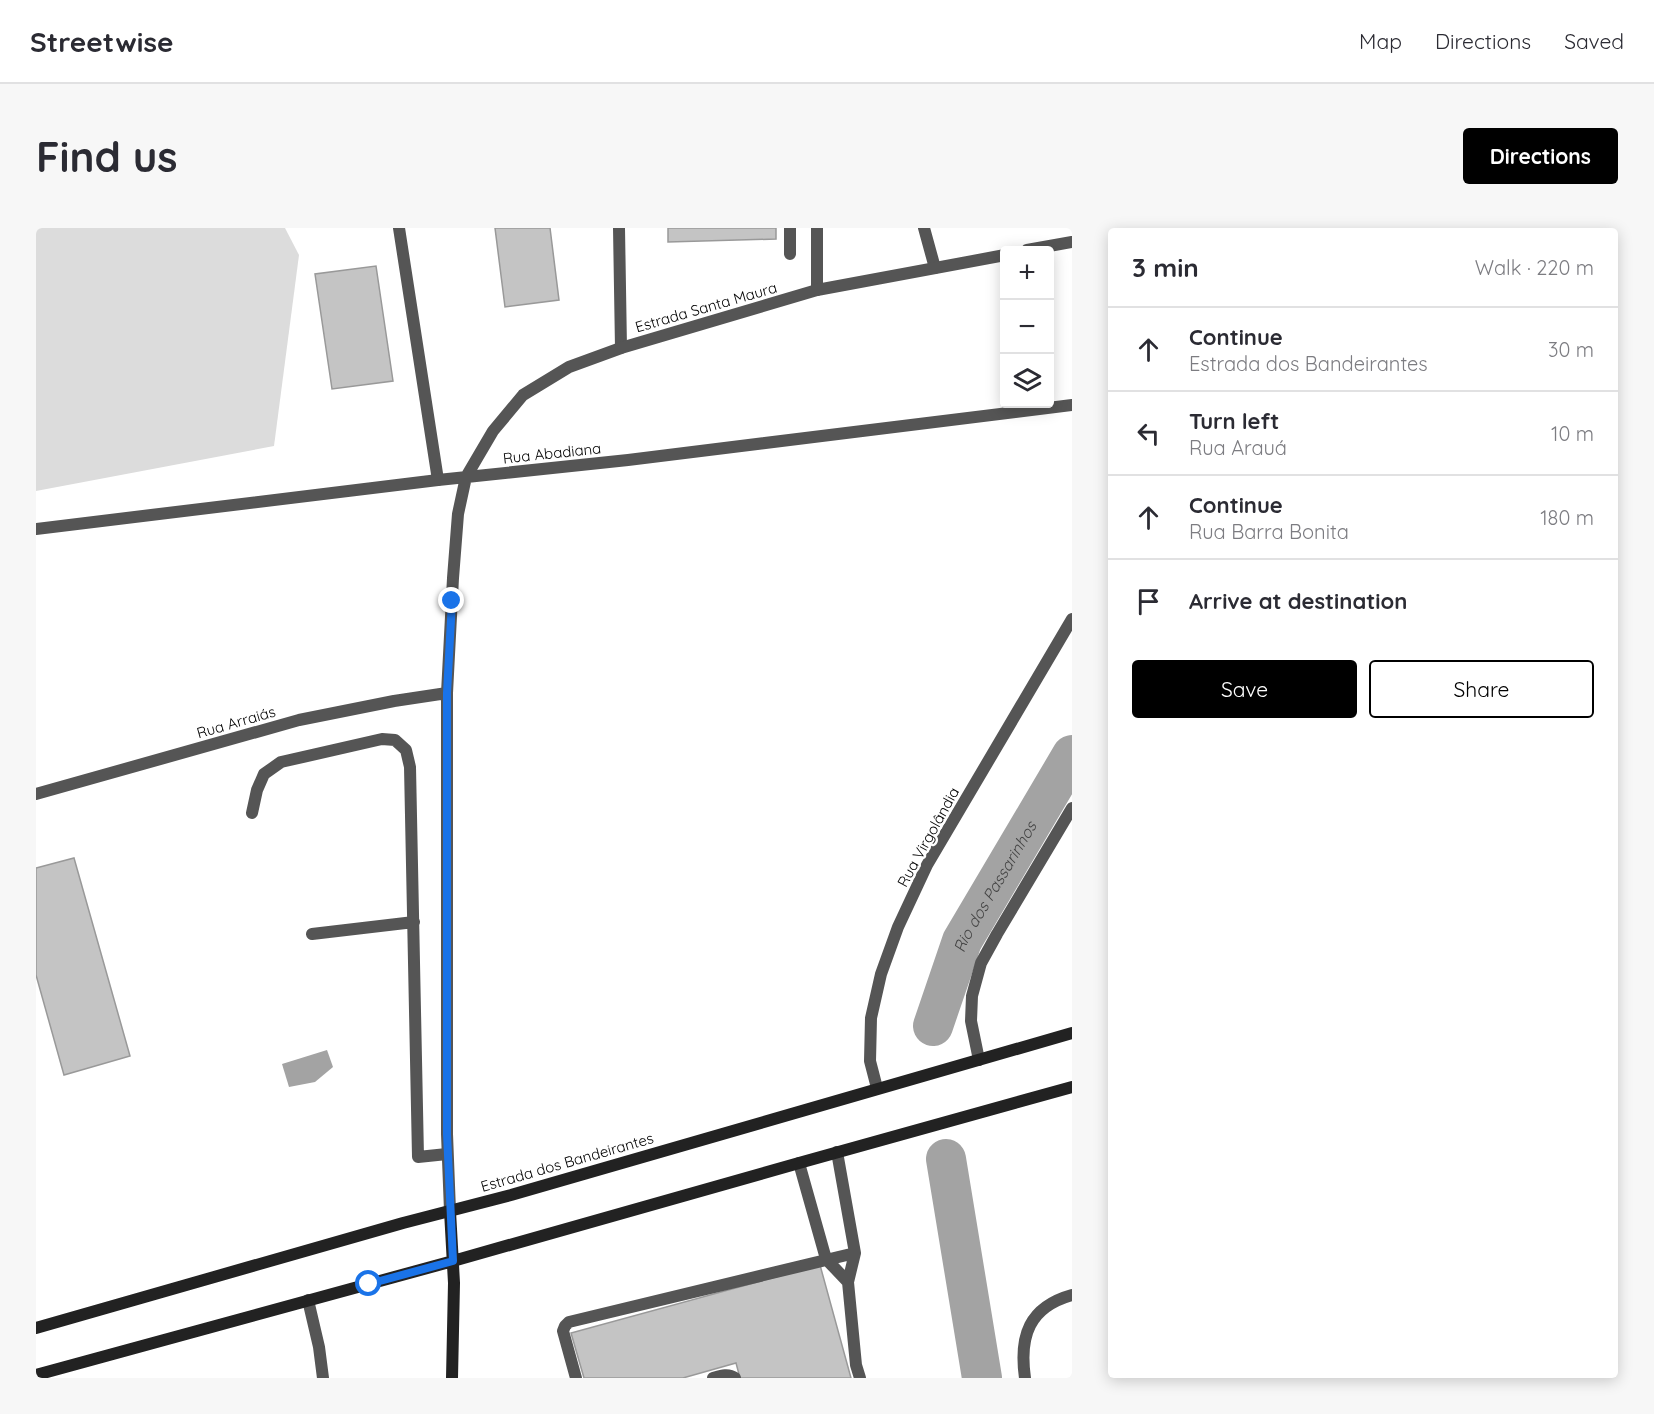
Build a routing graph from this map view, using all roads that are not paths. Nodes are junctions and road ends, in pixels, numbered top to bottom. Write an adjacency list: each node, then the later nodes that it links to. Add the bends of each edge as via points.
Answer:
1 (399, 228): 15 (street)
2 (619, 228): 12 (street)
3 (790, 228): 8 (street)
4 (817, 228): 11 (street)
5 (922, 229): 10 (street)
6 (1072, 242): 7 (street)
7 (1050, 246)
8 (790, 254)
9 (1000, 256): 10 (street, Estrada Santa Maura)
10 (935, 268): 11 (street, Estrada Santa Maura)
11 (817, 290): 12 (street, Estrada Santa Maura)
12 (621, 348): 14 (street, Estrada Santa Maura, via 569,367 523,395 493,431)
13 (1072, 405): 14 (street, Rua Abadiana)
14 (466, 477): 15 (street, Rua Abadiana); 18 (street, Estrada Santa Maura, via 458,514)
15 (438, 480): 16 (street, Rua Abadiana)
16 (36, 529)
17 (1072, 619): 27 (street, Rua Virgolândia, via 927,865 898,927 871,1018 870,1060)
18 (447, 693): 19 (street, Rua Arraiás, via 299,720); 29 (street, Estrada Santa Maura)
19 (36, 794)
20 (1072, 808): 25 (street, via 981,963 971,1013)
21 (252, 813): 22 (street, via 264,774 281,762 395,740 406,750 410,766)
22 (414, 922): 23 (street); 29 (street, via 418,1157)
23 (312, 934)
24 (1072, 1033): 25 (main road, Estrada dos Bandeirantes)
25 (979, 1060): 27 (main road, Estrada dos Bandeirantes)
26 (1072, 1087): 28 (main road)
27 (877, 1088): 31 (main road, Estrada dos Bandeirantes)
28 (837, 1152): 30 (main road); 32 (street)
29 (447, 1154): 31 (street, Estrada Santa Maura)
30 (799, 1163): 33 (street); 34 (main road)
31 (450, 1211): 34 (main road); 38 (main road, Estrada dos Bandeirantes)
32 (855, 1253): 33 (street); 35 (street)
33 (826, 1259): 35 (street); 42 (street, via 569,1322 563,1331)
34 (453, 1261): 37 (main road); 41 (main road)
35 (848, 1282): 45 (street)
36 (1072, 1295): 46 (street, via 1048,1304 1036,1314 1022,1348)
37 (308, 1300): 39 (main road); 40 (street)
38 (36, 1328)
39 (36, 1375)
40 (323, 1378)
41 (452, 1378)
42 (576, 1378)
43 (713, 1378): 44 (street)
44 (735, 1378)
45 (860, 1378)
46 (1025, 1378)

